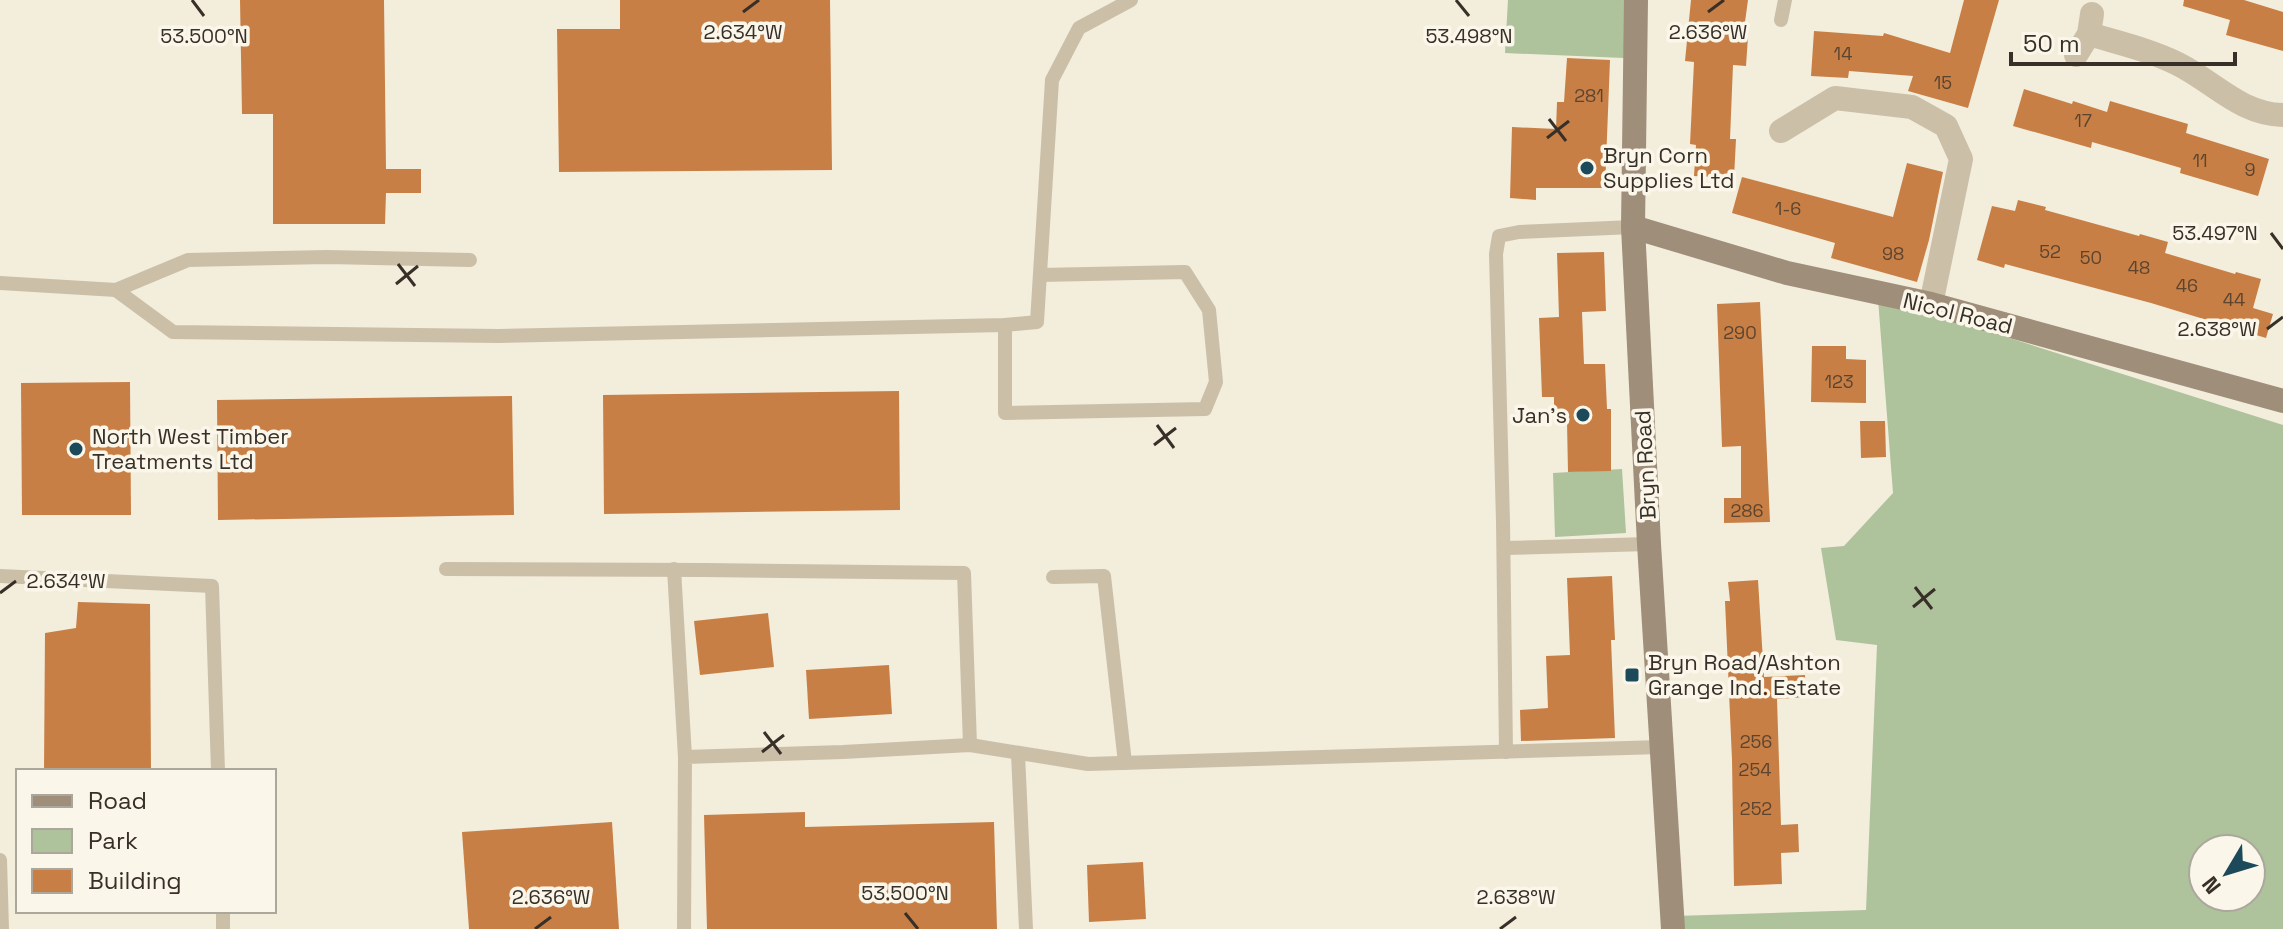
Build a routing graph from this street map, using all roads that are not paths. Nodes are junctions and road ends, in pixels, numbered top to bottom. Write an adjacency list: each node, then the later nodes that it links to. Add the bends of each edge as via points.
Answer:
1 (1131, 0): 10 (lane, via 1079,28 1052,80)
2 (1636, 0): 8 (main road, Bryn Road)
3 (1785, 0): 4 (lane)
4 (1781, 20)
5 (2086, 35): 6 (street, via 2156,54 2232,100)
6 (2283, 115)
7 (1781, 131): 13 (street, via 1835,98 1912,107 1946,126 1961,159)
8 (1633, 227): 13 (main road, Nicol Road, via 1787,273); 16 (main road, Bryn Road); 17 (lane, via 1499,236)
9 (470, 260): 12 (lane, via 188,260)
10 (1040, 275): 14 (lane, via 1037,322); 14 (lane, via 1185,272 1209,310 1216,382 1205,409 1005,413)
11 (0, 283): 12 (lane)
12 (116, 290): 14 (lane, via 173,332 498,336)
13 (1931, 304): 15 (main road, Nicol Road)
14 (1005, 325)
15 (2283, 401)
16 (1649, 544): 17 (lane); 23 (main road, Bryn Road)
17 (1504, 548): 24 (lane)
18 (446, 569): 19 (lane)
19 (674, 569): 22 (lane, via 964,573); 26 (lane)
20 (0, 576): 28 (lane, via 212,586)
21 (1053, 577): 27 (lane, via 1104,576)
22 (970, 745): 25 (lane); 26 (lane)
23 (1661, 747): 24 (lane); 33 (main road, Bryn Road)
24 (1506, 752): 27 (lane)
25 (1018, 754): 27 (lane, via 1088,764); 32 (lane)
26 (685, 757): 31 (lane)
27 (1125, 763)
28 (218, 769)
29 (0, 860): 30 (lane)
30 (2, 929)
31 (684, 929)
32 (1026, 929)
33 (1673, 929)

